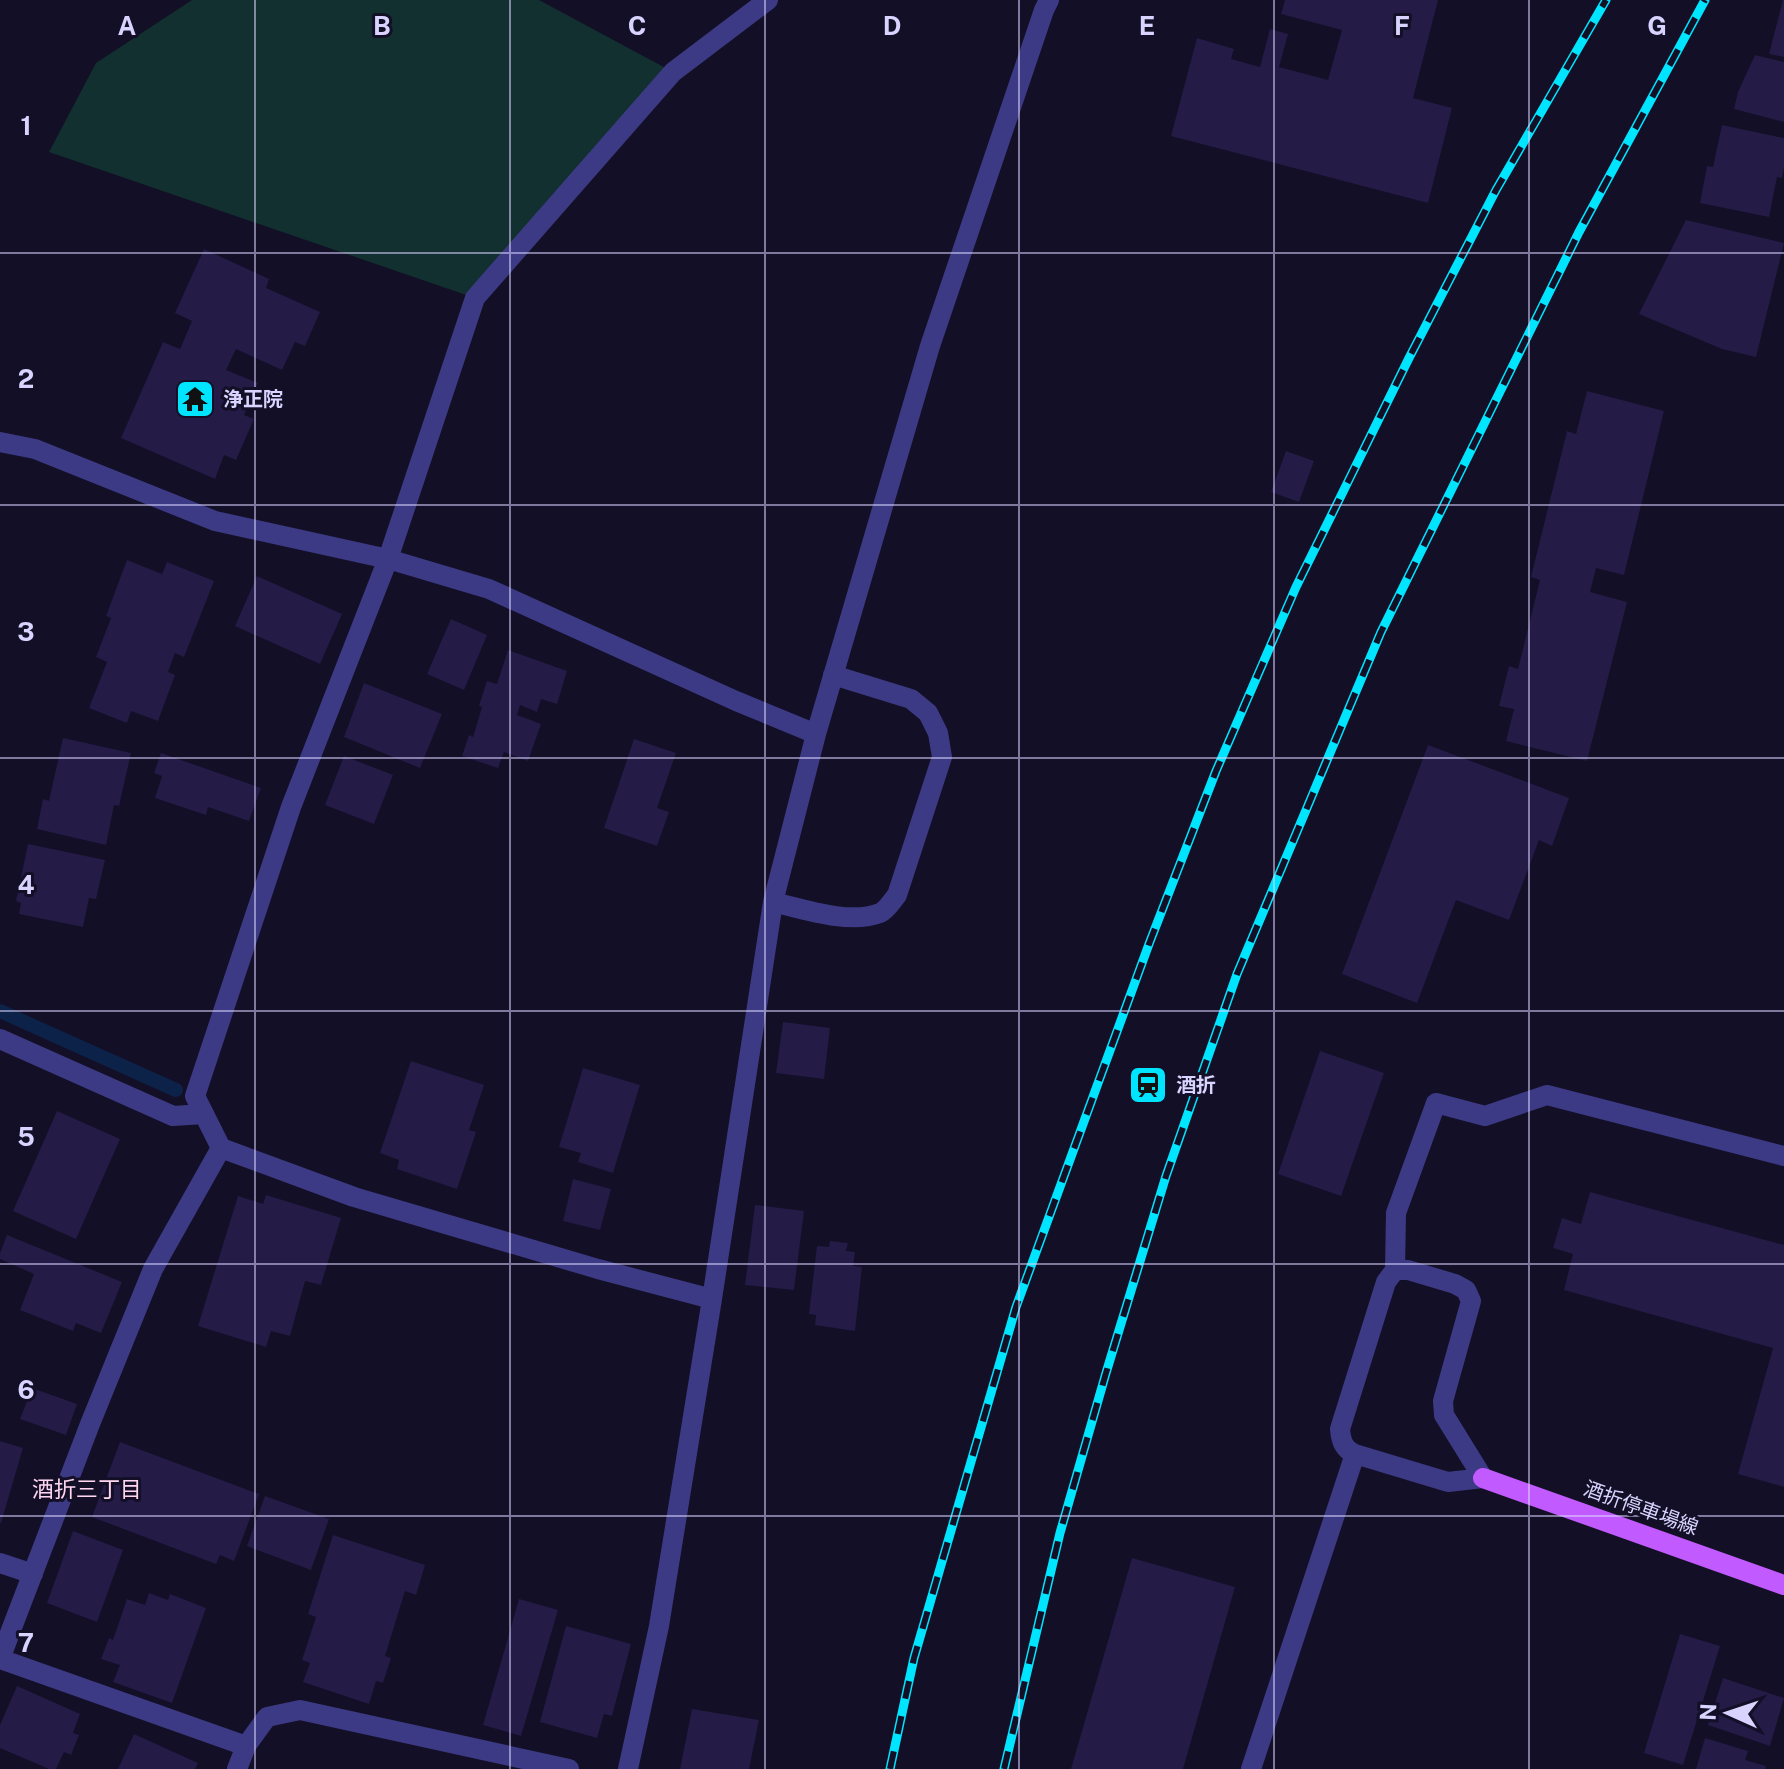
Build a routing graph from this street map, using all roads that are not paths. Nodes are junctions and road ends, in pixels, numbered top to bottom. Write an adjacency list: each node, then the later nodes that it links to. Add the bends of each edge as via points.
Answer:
1 (768, 0): 4 (street, via 673,72 475,298)
2 (1039, 3): 5 (street)
3 (0, 442): 4 (street, via 35,449 215,521)
4 (388, 559): 6 (street, via 489,589); 9 (street, via 291,807 195,1096)
5 (833, 675): 6 (street); 7 (street, via 911,699 928,713 942,757 897,895 883,912 839,916)
6 (816, 734): 7 (street)
7 (773, 902): 13 (street)
8 (0, 1039): 9 (street, via 173,1116)
9 (204, 1114): 10 (street)
10 (221, 1148): 13 (street, via 354,1197); 17 (street, via 153,1269)
11 (1784, 1156): 12 (street, via 1547,1095 1485,1116 1436,1103 1396,1213)
12 (1395, 1270): 14 (street, via 1386,1282 1340,1429 1341,1442); 15 (street, via 1455,1284 1471,1301 1443,1401 1444,1415)
13 (712, 1299): 23 (street, via 659,1626)
14 (1355, 1454): 15 (street, via 1448,1482); 24 (street)
15 (1483, 1478): 18 (main road, 酒折停車場線)
16 (0, 1563): 17 (street)
17 (33, 1574): 19 (street)
18 (1784, 1585)
19 (0, 1660): 20 (street)
20 (246, 1746): 21 (street); 22 (street, via 267,1717 300,1710)
21 (237, 1769)
22 (569, 1769)
23 (628, 1769)
24 (1251, 1769)

